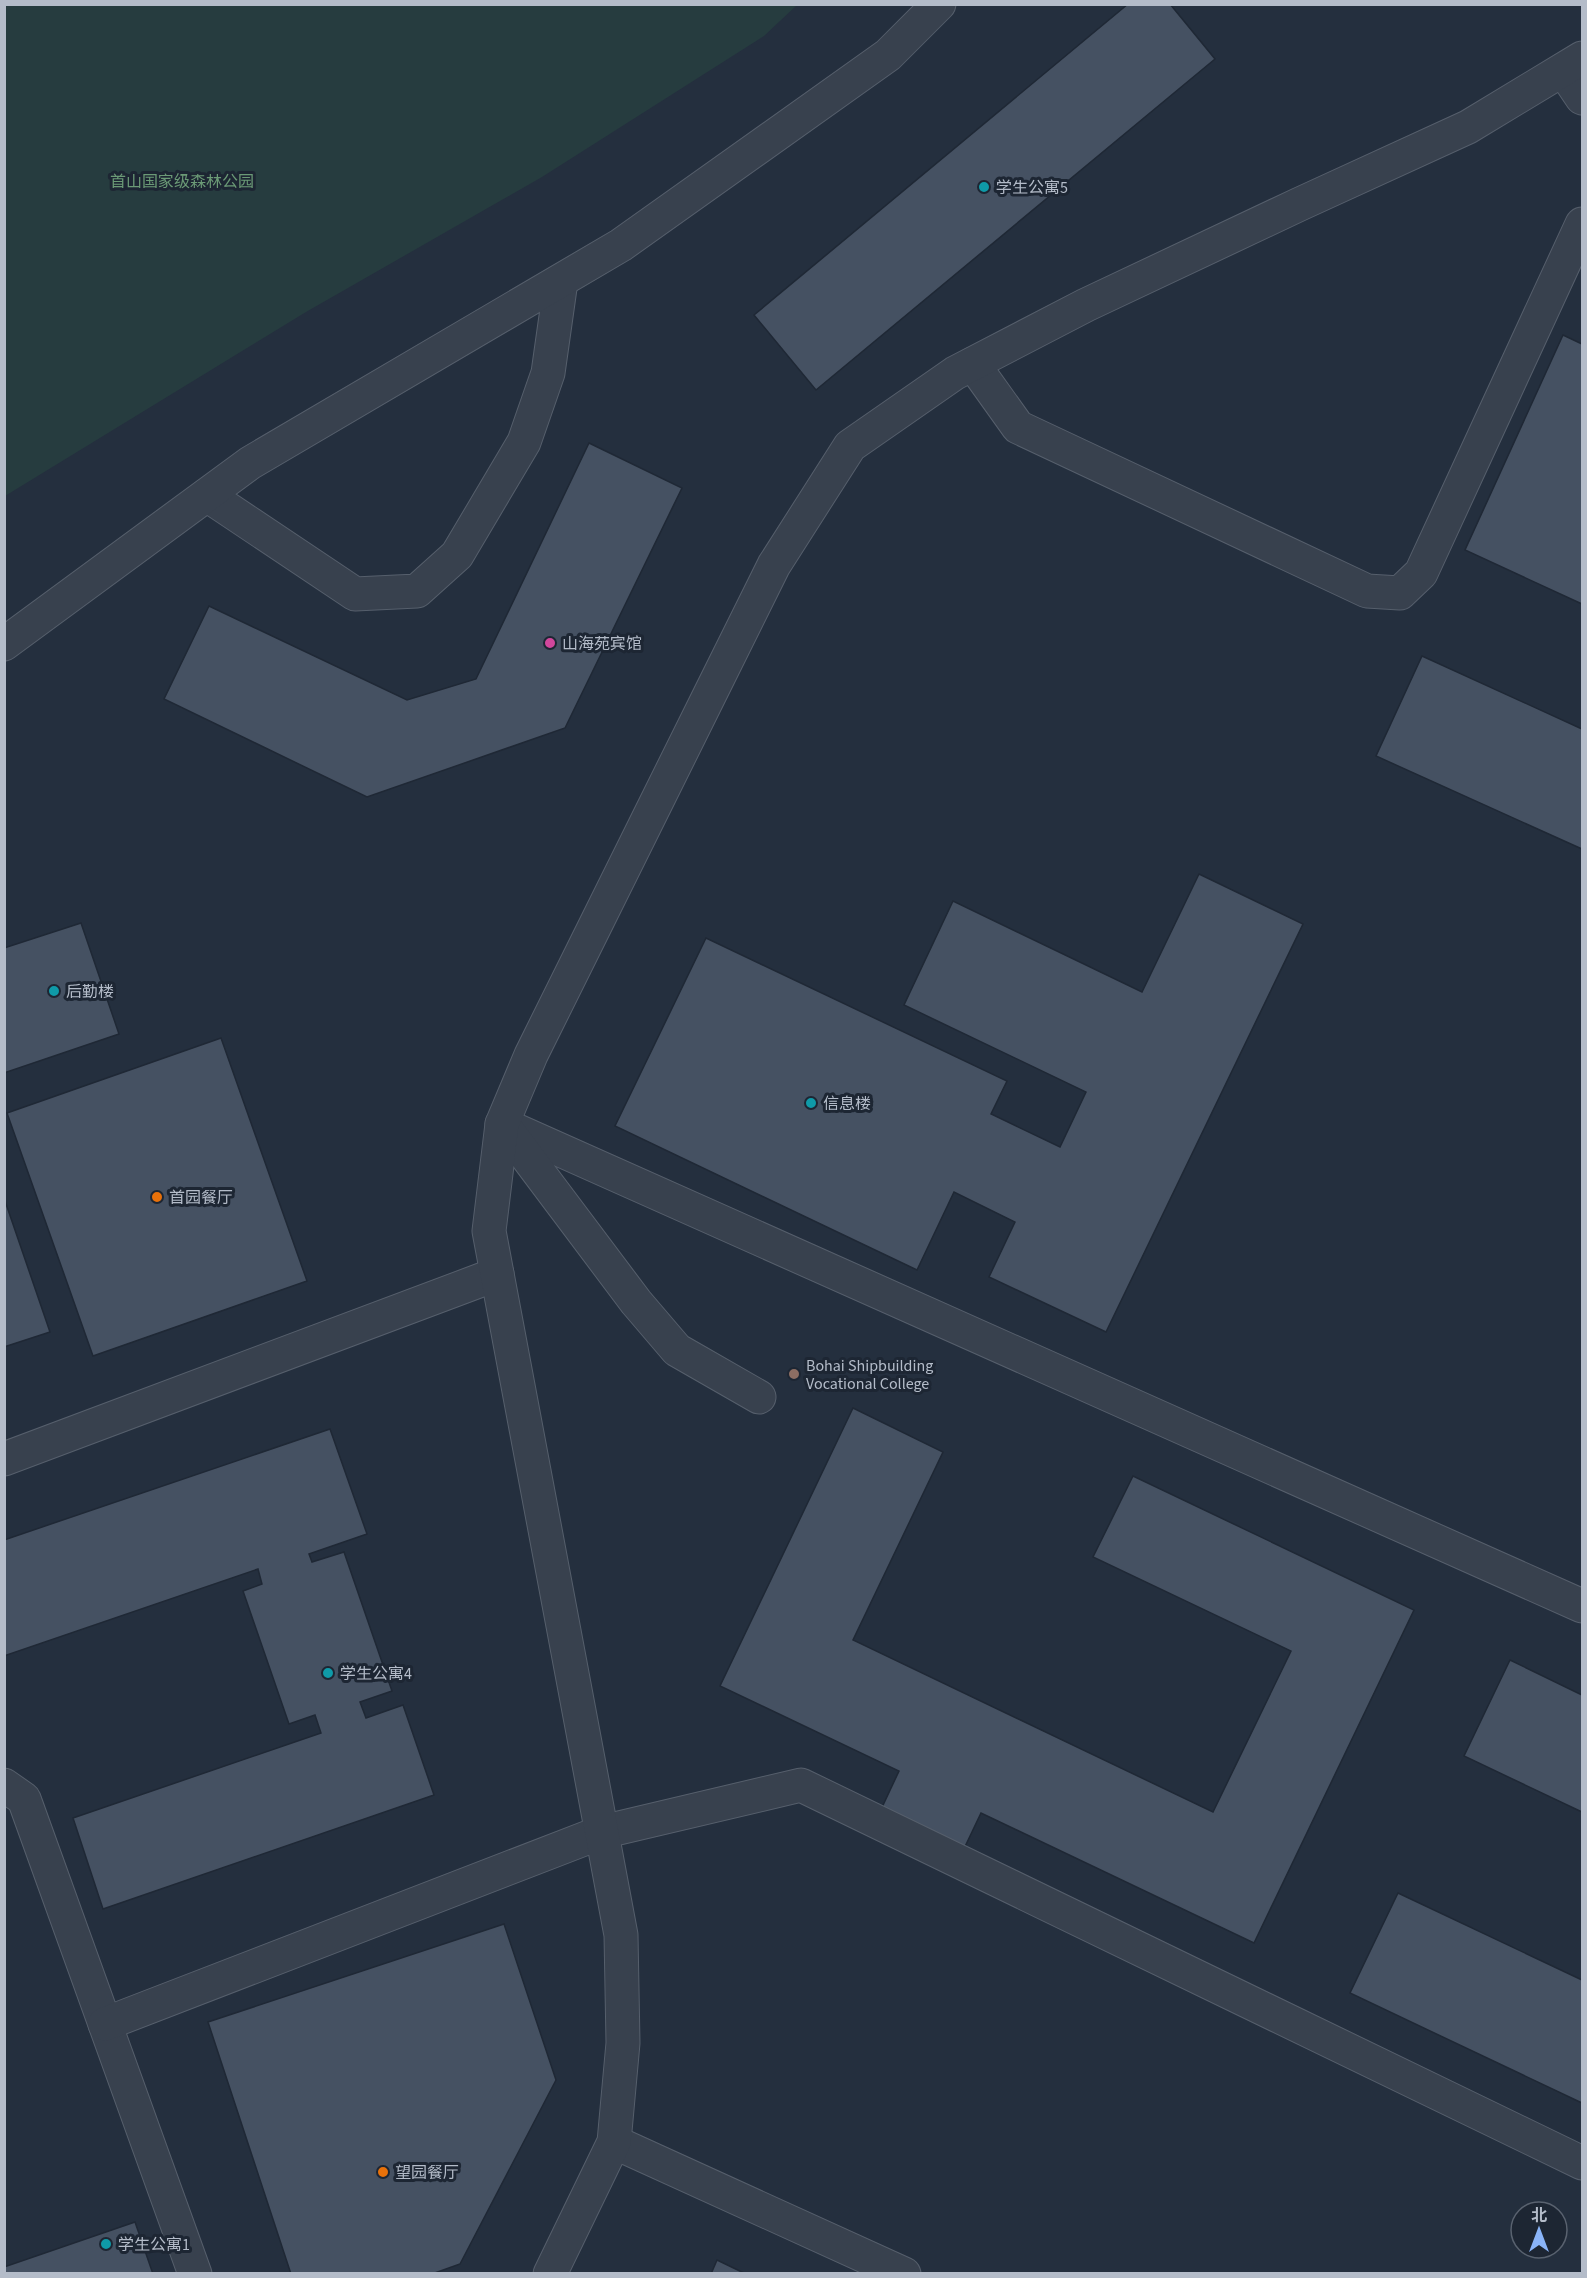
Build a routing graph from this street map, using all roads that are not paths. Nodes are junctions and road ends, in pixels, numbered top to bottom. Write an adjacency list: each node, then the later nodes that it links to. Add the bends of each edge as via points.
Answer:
1 (939, 4): 5 (street, via 888,55 621,245)
2 (1573, 64): 3 (street); 6 (street, via 1468,127 1097,300)
3 (1582, 98)
4 (1582, 224): 6 (street, via 1421,573 1400,593 1367,591 1018,427)
5 (561, 280): 7 (street, via 250,463); 7 (street, via 548,373 524,442 457,555 417,591 355,594)
6 (972, 364): 9 (street, via 850,446 774,565 531,1055)
7 (207, 495): 8 (street)
8 (4, 644)
9 (502, 1124): 10 (street, via 489,1230); 11 (street, via 636,1302 677,1350); 13 (street)
10 (497, 1274): 12 (street); 15 (street)
11 (759, 1397)
12 (4, 1459)
13 (1582, 1606)
14 (4, 1785): 16 (street, via 24,1799)
15 (602, 1832): 16 (street); 17 (street, via 621,1935 623,2043); 18 (street, via 801,1785)
16 (105, 2024): 19 (street)
17 (614, 2142): 20 (street); 21 (street)
18 (1582, 2163)
19 (195, 2274)
20 (549, 2274)
21 (904, 2274)

